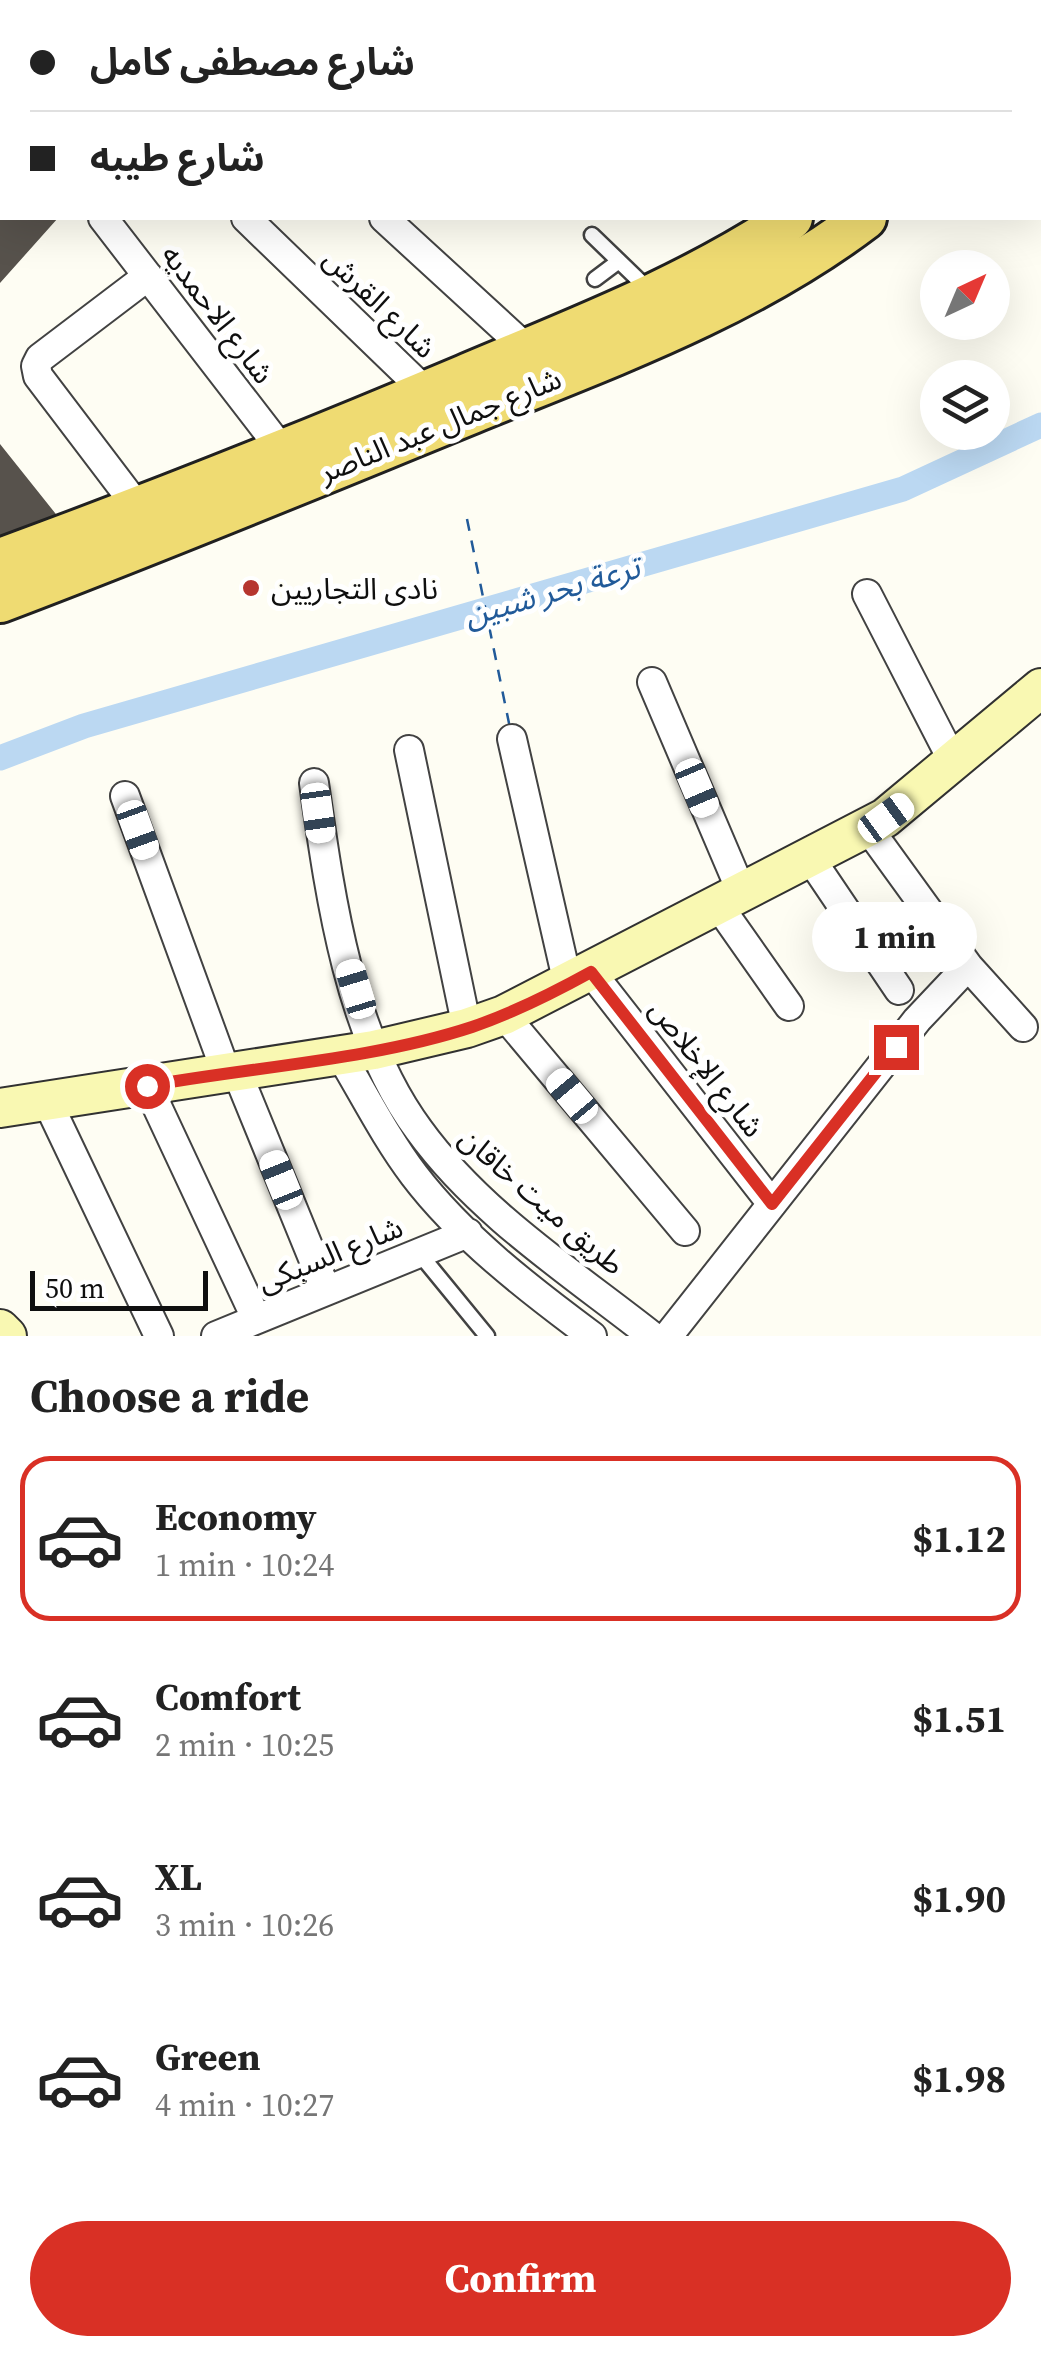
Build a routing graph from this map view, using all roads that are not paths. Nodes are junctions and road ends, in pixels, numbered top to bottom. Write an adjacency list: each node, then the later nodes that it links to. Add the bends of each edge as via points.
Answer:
1 (105, 220): 8 (street, شارع الاحمديه)
2 (248, 220): 12 (street, شارع القرش)
3 (386, 220): 11 (street)
4 (783, 220): 10 (main road, شارع جمال عبد الناصر)
5 (861, 220): 17 (main road, شارع جمال عبد الناصر, via 780,274 668,332 177,533 106,581)
6 (592, 235): 7 (lane)
7 (619, 261): 9 (lane); 10 (lane)
8 (148, 276): 13 (street, شارع الاحمديه); 14 (street, via 36,366)
9 (595, 280)
10 (655, 296): 11 (main road, شارع جمال عبد الناصر)
11 (528, 350): 12 (main road, شارع جمال عبد الناصر)
12 (426, 392): 13 (main road, شارع جمال عبد الناصر)
13 (282, 450): 14 (main road, شارع جمال عبد الناصر)
14 (140, 510): 15 (main road, شارع جمال عبد الناصر)
15 (0, 560)
16 (866, 594): 22 (street)
17 (12, 615)
18 (652, 682): 27 (street)
19 (1041, 688): 22 (main road)
20 (512, 739): 29 (street)
21 (410, 750): 34 (street)
22 (954, 763): 25 (main road)
23 (314, 784): 35 (street)
24 (125, 796): 36 (street)
25 (868, 828): 26 (main road); 28 (street)
26 (810, 858): 27 (main road); 30 (street)
27 (730, 899): 29 (main road); 31 (street)
28 (968, 966): 33 (street); 40 (street)
29 (579, 978): 32 (main road); 40 (street, شارع الإخلاص)
30 (899, 990)
31 (789, 1006)
32 (504, 1014): 34 (main road); 41 (street)
33 (1023, 1027)
34 (468, 1028): 35 (main road)
35 (358, 1053): 36 (main road); 42 (street, via 412,1173); 52 (street, طريق ميت خاقان, via 458,1177)
36 (231, 1070): 37 (main road); 44 (street)
37 (147, 1086): 38 (main road); 45 (street)
38 (47, 1101): 39 (main road); 48 (street)
39 (0, 1108)
40 (772, 1204): 53 (street)
41 (684, 1231)
42 (468, 1233): 43 (street, شارع السبكى); 51 (street)
43 (419, 1253): 44 (street, شارع السبكى); 50 (lane)
44 (326, 1290): 45 (street, شارع السبكى)
45 (256, 1318): 49 (street, شارع السبكى)
46 (0, 1330): 47 (main road)
47 (7, 1336)
48 (160, 1336)
49 (216, 1336)
50 (487, 1336)
51 (592, 1336)
52 (652, 1336)
53 (668, 1336)

